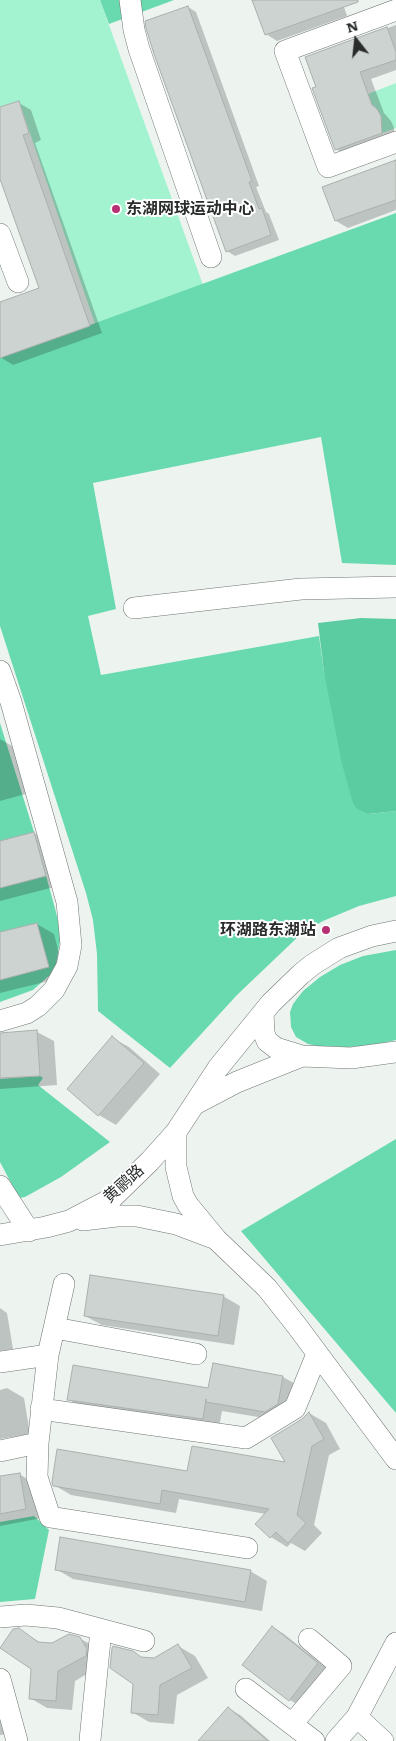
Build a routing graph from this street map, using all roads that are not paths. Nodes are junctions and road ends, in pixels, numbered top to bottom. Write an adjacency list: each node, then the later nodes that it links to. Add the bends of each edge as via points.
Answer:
1 (130, 0): 7 (street, via 139,49)
2 (394, 0): 3 (street)
3 (396, 5)
4 (396, 10): 5 (street, via 285,51 328,167)
5 (396, 142)
6 (0, 234): 8 (street)
7 (211, 257)
8 (18, 282)
9 (396, 587): 10 (street, via 301,589)
10 (134, 608)
11 (0, 671): 14 (street, via 67,902 71,945 67,966 54,990 27,1013)
12 (396, 931): 13 (street, 黄鹂路, via 354,942 325,956 300,974)
13 (263, 1013): 16 (street, via 267,1041 276,1048); 17 (street, 黄鹂路, via 218,1068)
14 (0, 1021)
15 (396, 1052): 16 (street, via 351,1058)
16 (302, 1056): 17 (street, via 237,1082)
17 (196, 1104): 18 (street, 黄鹂路)
18 (176, 1132): 20 (street, 黄鹂路, via 121,1191); 23 (street, via 176,1167 183,1196)
19 (0, 1186): 21 (street)
20 (69, 1221): 21 (street, 黄鹂路); 23 (street, via 137,1216 176,1224)
21 (29, 1231): 22 (street, 黄鹂路)
22 (0, 1235)
23 (216, 1239): 27 (street, via 267,1288)
24 (64, 1284): 25 (street)
25 (55, 1328): 26 (street); 28 (street)
26 (196, 1354)
27 (317, 1354): 30 (street, via 296,1408 246,1438); 33 (street)
28 (48, 1355): 29 (street); 30 (street)
29 (0, 1362)
30 (41, 1409): 31 (street)
31 (38, 1444): 32 (street); 34 (street, via 38,1477 50,1517)
32 (0, 1451)
33 (392, 1454)
34 (247, 1548)
35 (0, 1617): 36 (street, via 41,1616)
36 (101, 1630): 38 (street); 44 (street)
37 (309, 1639): 43 (street, via 341,1666)
38 (144, 1641)
39 (396, 1643): 42 (street)
40 (0, 1679): 45 (street)
41 (246, 1688): 43 (street)
42 (357, 1716): 47 (street); 48 (street)
43 (292, 1724): 46 (street)
44 (90, 1740)
45 (17, 1741)
46 (314, 1741)
47 (336, 1741)
48 (383, 1741)

